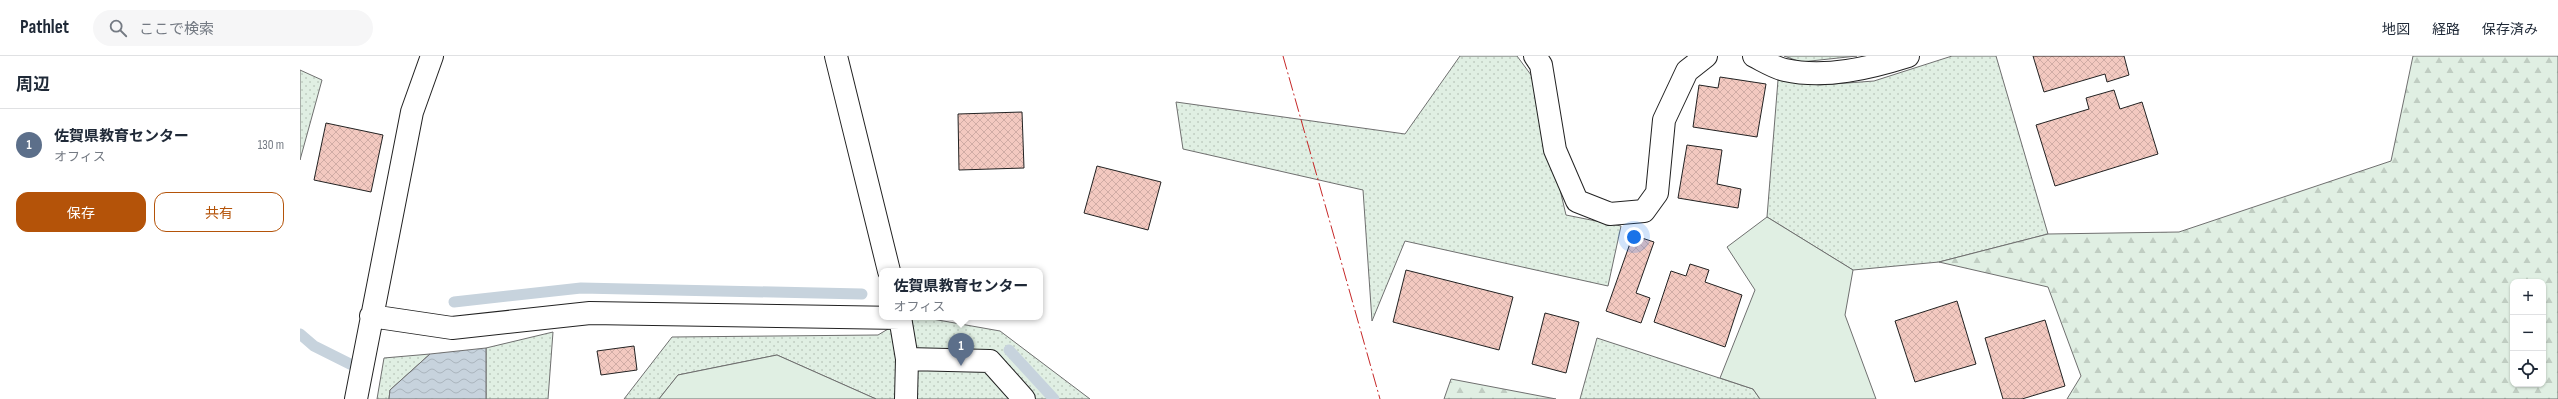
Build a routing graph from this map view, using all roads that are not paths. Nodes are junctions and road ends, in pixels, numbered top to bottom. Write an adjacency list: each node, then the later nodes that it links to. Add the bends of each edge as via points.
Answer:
1 (432, 56): 8 (street, via 412,112)
2 (836, 56): 7 (street)
3 (1535, 56): 4 (street, via 1541,65 1555,150 1577,201 1610,214 1644,211 1658,193 1664,120 1687,71)
4 (1706, 56)
5 (1754, 56): 6 (street, via 1784,70 1816,75 1879,65)
6 (1908, 56)
7 (888, 268)
8 (371, 316): 9 (street, via 452,328 590,313); 12 (street)
9 (879, 317)
10 (900, 320): 11 (street)
11 (907, 360): 13 (street); 14 (street, via 990,361)
12 (356, 399)
13 (906, 399)
14 (1024, 399)

